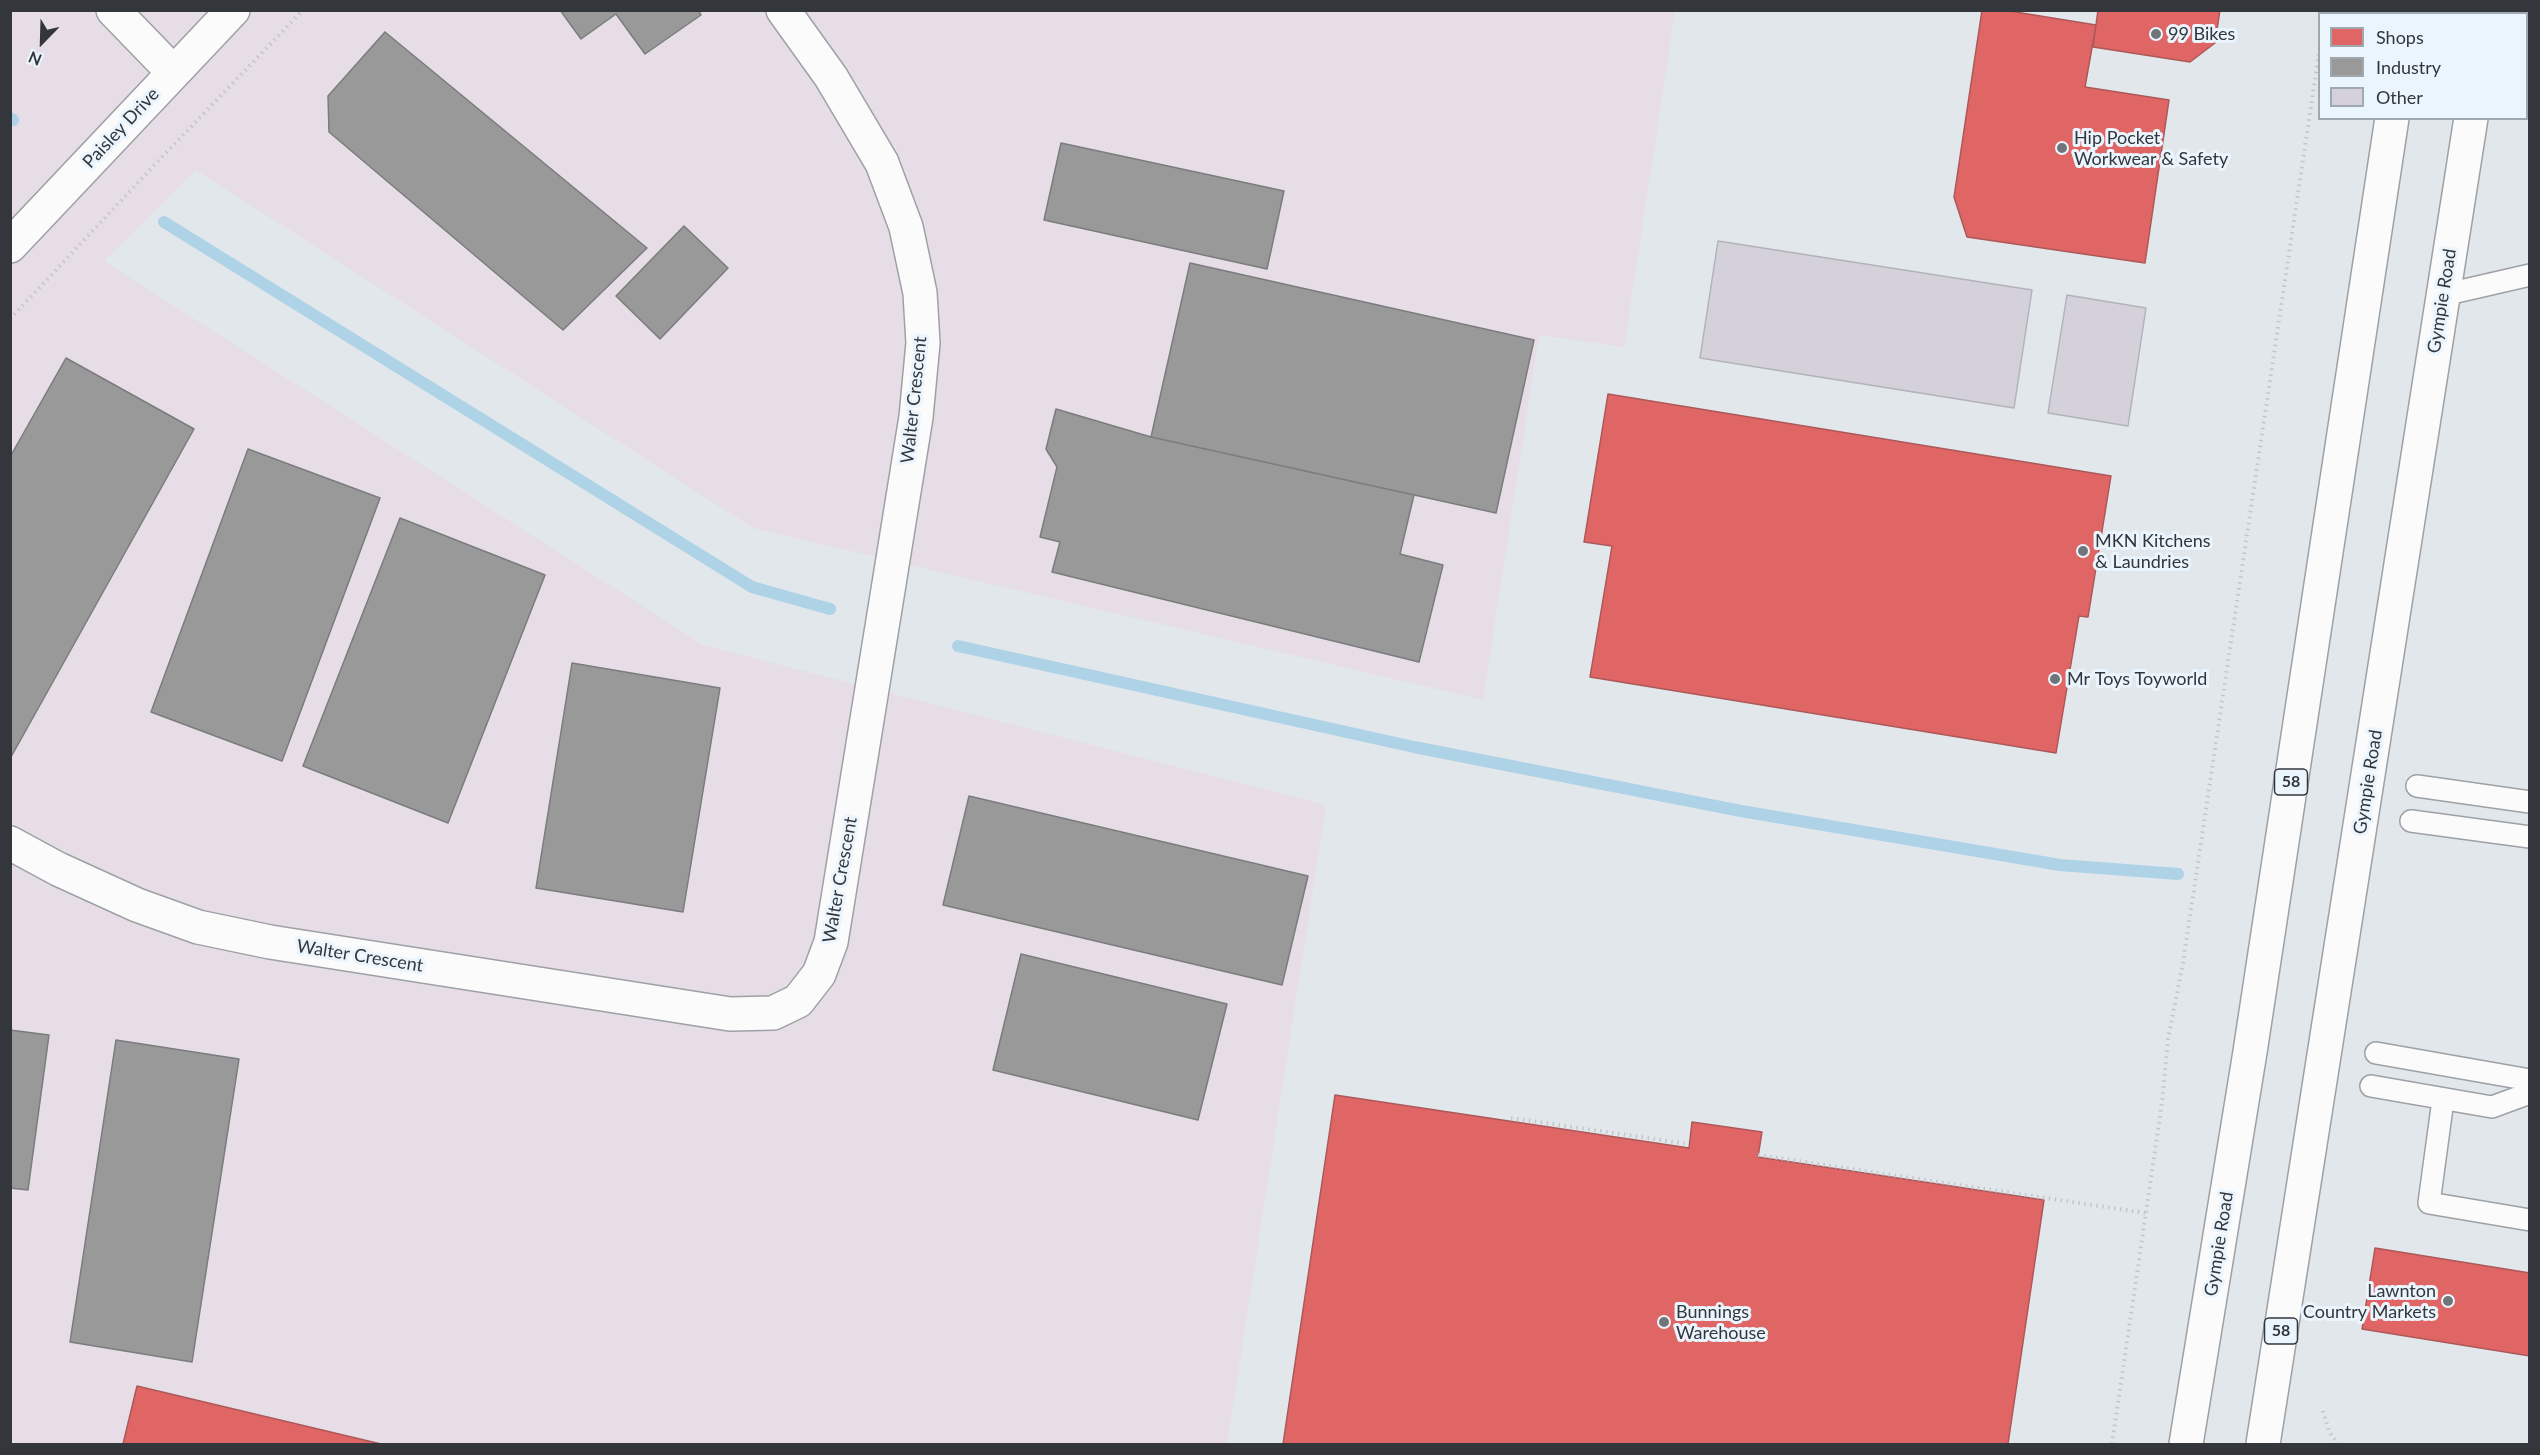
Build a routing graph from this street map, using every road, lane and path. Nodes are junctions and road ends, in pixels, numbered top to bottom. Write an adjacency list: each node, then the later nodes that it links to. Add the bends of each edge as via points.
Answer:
1 (112, 10): 6 (main road)
2 (233, 10): 6 (main road, Paisley Drive)
3 (303, 10): 12 (path)
4 (783, 10): 17 (main road, Walter Crescent, via 831,77 882,163 906,227 920,293 923,343 916,417 831,942 819,974 798,1001 773,1013 730,1014 270,942 198,927 137,904)
5 (2318, 53): 26 (path, via 2183,963 2168,1039)
6 (173, 72): 9 (main road, Paisley Drive)
7 (2392, 120): 30 (main road, Gympie Road / 58, via 2250,1052)
8 (2471, 120): 11 (main road, Gympie Road / 58)
9 (10, 246)
10 (2529, 275): 11 (lane)
11 (2443, 295): 31 (main road, Gympie Road / 58)
12 (10, 319)
13 (2416, 786): 14 (lane)
14 (2529, 802)
15 (2411, 821): 16 (lane)
16 (2529, 837)
17 (10, 843)
18 (2376, 1053): 19 (lane)
19 (2529, 1080)
20 (2371, 1086): 22 (lane)
21 (2529, 1093): 22 (lane, via 2492,1107)
22 (2443, 1100): 27 (lane, via 2429,1203)
23 (1511, 1118): 24 (path)
24 (1689, 1144)
25 (1758, 1155): 26 (path)
26 (2146, 1213): 29 (path)
27 (2529, 1221)
28 (2323, 1411): 32 (path)
29 (2112, 1444)
30 (2186, 1444)
31 (2263, 1444)
32 (2338, 1444)

